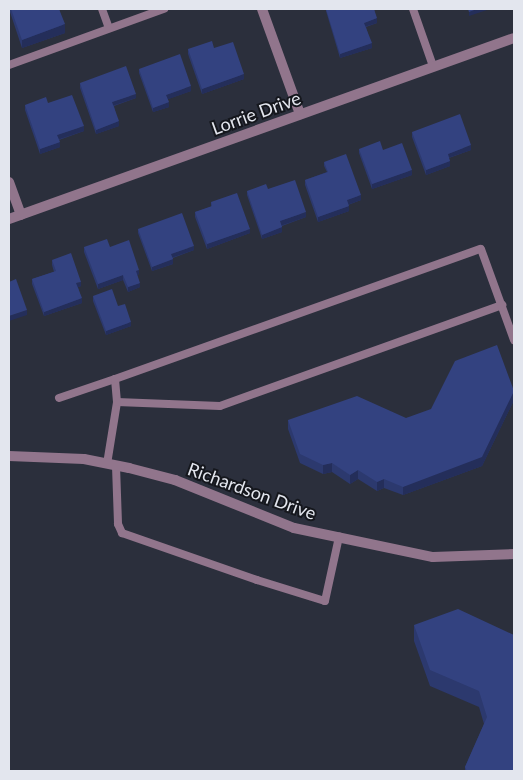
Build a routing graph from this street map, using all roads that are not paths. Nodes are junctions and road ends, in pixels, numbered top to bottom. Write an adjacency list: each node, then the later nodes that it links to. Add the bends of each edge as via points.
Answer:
1 (102, 9): 5 (lane)
2 (164, 9): 5 (lane)
3 (262, 9): 9 (street)
4 (413, 9): 8 (lane)
5 (109, 28): 7 (lane)
6 (514, 38): 8 (street, Lorrie Drive)
7 (9, 65)
8 (434, 66): 9 (street, Lorrie Drive)
9 (300, 114): 11 (street, Lorrie Drive)
10 (9, 182): 11 (street)
11 (21, 215): 12 (street, Lorrie Drive)
12 (9, 220)
13 (502, 305): 14 (lane); 15 (lane, via 481,249); 17 (lane, via 220,406)
14 (514, 340)
15 (115, 379): 16 (lane); 17 (lane)
16 (58, 398)
17 (118, 402): 19 (lane)
18 (9, 456): 19 (street, Richardson Drive, via 66,458)
19 (111, 465): 20 (street, Richardson Drive, via 176,480 294,528); 20 (lane, via 122,534 257,580 325,601)
20 (339, 537): 21 (street, Richardson Drive, via 433,557)
21 (514, 554)

